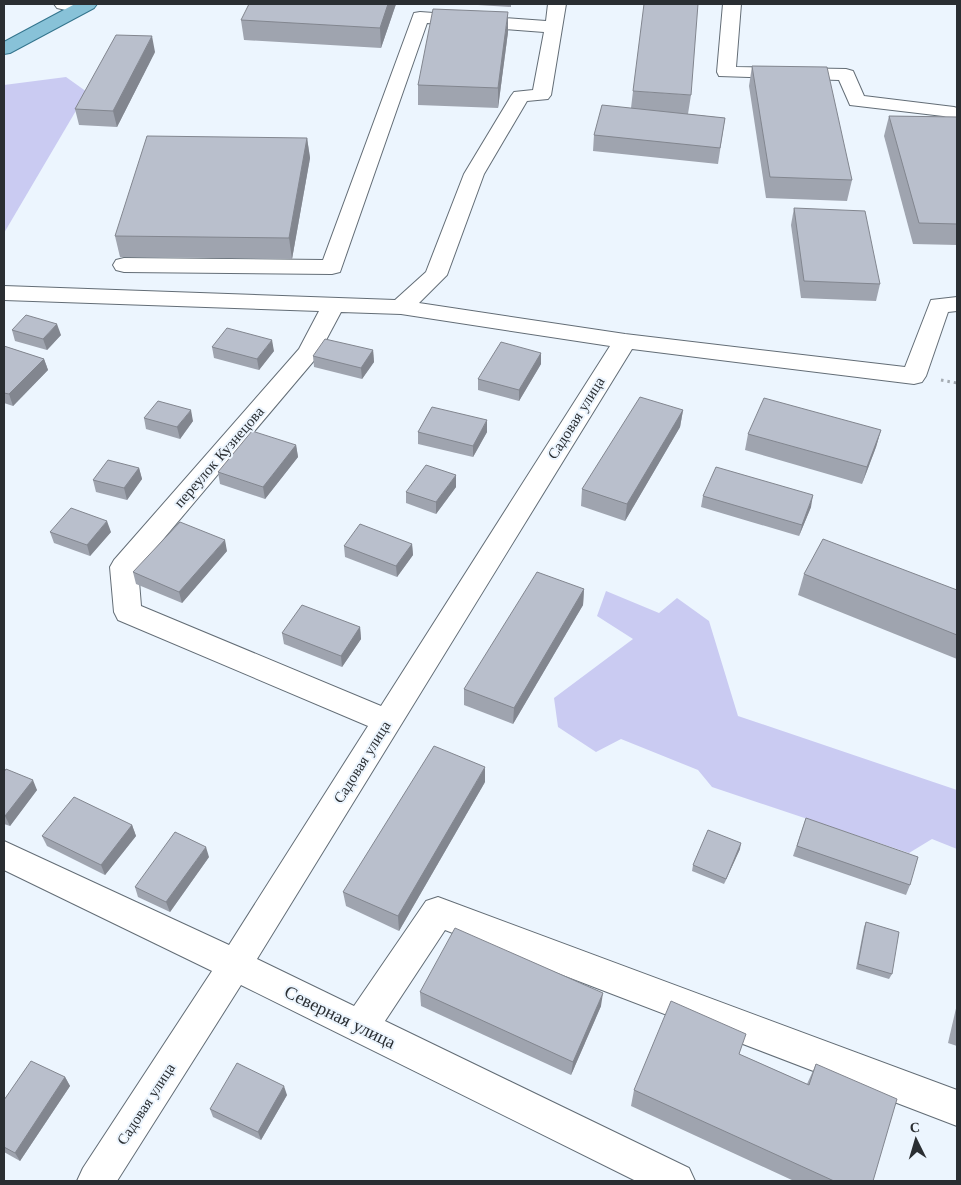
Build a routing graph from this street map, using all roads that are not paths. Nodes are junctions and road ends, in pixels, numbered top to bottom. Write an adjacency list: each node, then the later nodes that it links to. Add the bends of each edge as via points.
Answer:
1 (557, 4): 4 (street)
2 (732, 4): 6 (street, via 726,72 846,75 856,101 947,111)
3 (76, 5): 5 (main road)
4 (554, 27): 7 (street, via 420,17 332,267); 11 (street, via 541,96 521,96 474,174 436,275)
5 (4, 50)
6 (957, 115)
7 (124, 266)
8 (7, 296): 10 (street)
9 (957, 304): 12 (street, via 940,305 914,376)
10 (333, 305): 11 (street); 13 (street, переулок Кузнецова, via 310,352 124,567 128,612)
11 (401, 307): 12 (street)
12 (625, 341): 13 (street, Садовая улица)
13 (387, 721): 15 (street, Садовая улица)
14 (4, 855): 15 (street, Северная улица)
15 (235, 965): 16 (street, Северная улица); 18 (street, Садовая улица)
16 (360, 1026): 17 (street, via 438,912); 19 (street, Северная улица)
17 (957, 1108)
18 (96, 1181)
19 (676, 1181)

